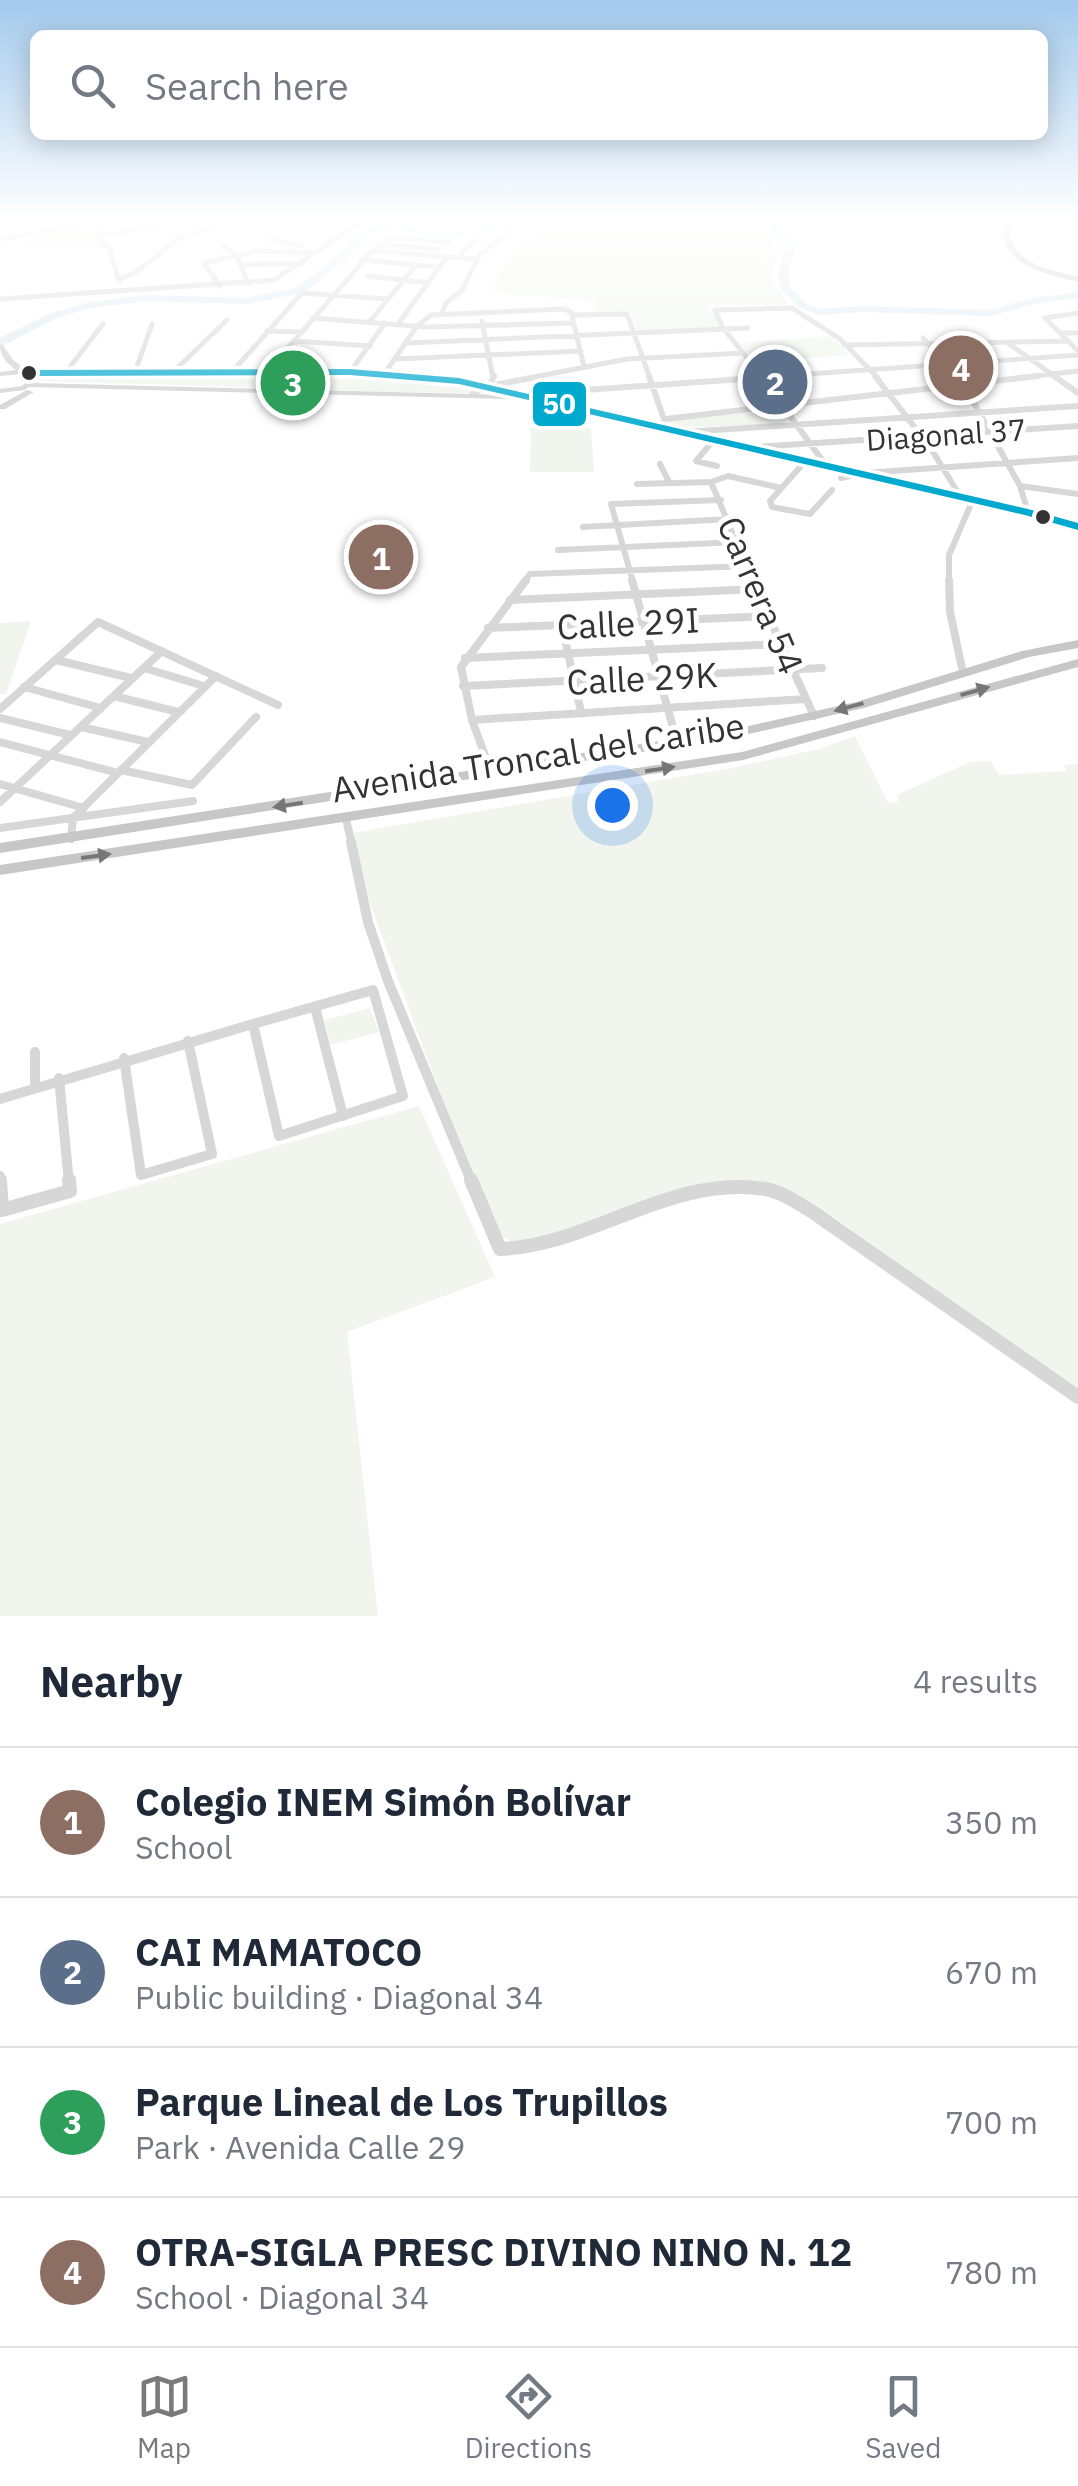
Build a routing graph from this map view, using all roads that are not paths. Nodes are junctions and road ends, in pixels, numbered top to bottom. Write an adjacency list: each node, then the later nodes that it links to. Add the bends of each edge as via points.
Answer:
1 (108, 293): 7 (street)
2 (335, 293): 6 (street)
3 (392, 293): 8 (street)
4 (421, 293): 19 (street)
5 (458, 293): 10 (street)
6 (333, 296): 8 (street); 13 (street); 24 (street, via 302,294)
7 (0, 299)
8 (388, 299): 15 (street)
9 (480, 312): 10 (street); 12 (street); 21 (street)
10 (442, 314): 20 (street)
11 (1077, 314): 28 (street, via 1047,316)
12 (571, 316): 21 (street); 26 (street, via 627,314); 29 (street)
13 (314, 318): 15 (street); 25 (street)
14 (227, 320): 55 (street)
15 (370, 321): 16 (street)
16 (385, 323): 19 (street); 40 (street)
17 (103, 324): 53 (street)
18 (152, 324): 54 (street)
19 (398, 324): 20 (street)
20 (417, 326): 21 (street); 35 (street)
21 (483, 326): 32 (street)
22 (723, 328): 23 (street); 26 (street); 38 (street, via 716,310 790,306); 43 (street)
23 (748, 328)
24 (268, 330): 25 (street); 56 (street)
25 (301, 332): 33 (street)
26 (633, 332): 29 (street); 46 (street)
27 (1078, 332): 28 (street)
28 (1060, 333): 34 (street)
29 (576, 335): 32 (street); 42 (street)
30 (1013, 336): 36 (street)
31 (922, 338): 39 (street)
32 (485, 339): 35 (street); 45 (street)
33 (294, 341): 40 (street); 57 (street)
34 (1068, 341): 36 (street); 44 (street)
35 (408, 342): 48 (street)
36 (1021, 342): 37 (street)
37 (1008, 343): 39 (street); 47 (street)
38 (844, 345): 39 (street); 51 (street)
39 (929, 345): 49 (street)
40 (370, 346): 58 (street)
41 (1, 350): 59 (main road)
42 (581, 351): 45 (street); 50 (street)
43 (744, 353): 46 (street); 63 (street)
44 (1078, 353): 47 (street)
45 (488, 355): 48 (street); 67 (street, via 494,377)
46 (641, 358): 50 (street); 68 (street)
47 (1026, 358): 49 (street); 62 (street)
48 (396, 360): 60 (street)
49 (948, 363): 51 (street); 65 (street)
50 (584, 367): 67 (street)
51 (870, 369): 63 (street); 73 (street)
52 (1078, 371): 62 (street)
53 (66, 372): 54 (main road); 59 (main road)
54 (135, 372): 55 (main road)
55 (174, 372): 56 (main road)
56 (232, 372): 57 (main road)
57 (267, 372): 58 (main road)
58 (350, 372): 60 (main road)
59 (27, 373): 61 (main road); 66 (main road, via 36,378)
60 (385, 373): 67 (main road)
61 (0, 374)
62 (1051, 375): 65 (street); 71 (street)
63 (764, 377): 68 (street); 75 (street)
64 (73, 383): 66 (main road); 74 (main road); 77 (main road, via 26,394)
65 (967, 384): 73 (street); 78 (street)
66 (30, 385): 69 (main road)
67 (489, 386): 72 (main road); 74 (street)
68 (654, 386): 72 (street); 82 (street)
69 (17, 390): 70 (main road); 77 (main road)
70 (0, 391)
71 (1078, 393)
72 (527, 394): 82 (main road)
73 (892, 394): 75 (street); 79 (street)
74 (471, 395): 82 (main road, via 527,399)
75 (786, 406): 80 (street); 82 (street)
76 (1078, 406): 78 (street)
77 (1, 408)
78 (977, 413): 79 (street); 83 (street)
79 (910, 417): 80 (street); 85 (street)
80 (798, 424): 84 (street); 86 (street)
81 (1078, 426): 83 (street, Diagonal 37)
82 (668, 428): 84 (main road)
83 (988, 431): 85 (street, Diagonal 37); 91 (street)
84 (711, 436): 87 (main road); 92 (main road); 93 (street, via 696,461)
85 (920, 436): 86 (street, Diagonal 37); 94 (street)
86 (811, 443): 87 (street, Diagonal 37); 90 (street)
87 (755, 447): 90 (main road)
88 (1078, 458): 91 (street)
89 (660, 464): 98 (street)
90 (825, 464): 95 (main road)
91 (1007, 464): 94 (street); 100 (street)
92 (802, 465): 96 (main road); 101 (street)
93 (716, 466)
94 (945, 468): 95 (street); 104 (street)
95 (864, 473): 96 (street); 104 (main road)
96 (844, 477): 106 (main road)
97 (715, 479): 98 (street); 101 (street); 105 (street, Carrera 54)
98 (669, 482): 99 (street)
99 (637, 484)
100 (1020, 486): 103 (street); 107 (street)
101 (780, 488): 102 (street, via 772,507 805,514)
102 (832, 490)
103 (1078, 494)
104 (960, 496): 107 (main road)
105 (721, 500): 108 (street, Carrera 54); 109 (street, via 612,504)
106 (971, 504): 111 (main road); 135 (street, via 949,555 950,612)
107 (1028, 512): 111 (main road)
108 (729, 519): 109 (street); 112 (street, Carrera 54)
109 (618, 525): 110 (street); 113 (street)
110 (583, 527)
111 (1076, 528)
112 (739, 542): 113 (street); 115 (street, Carrera 54)
113 (626, 547): 114 (street); 116 (street)
114 (558, 550)
115 (749, 566): 116 (street); 117 (street, Carrera 54)
116 (631, 571): 118 (street); 119 (street, via 530,574)
117 (758, 589): 118 (street); 120 (street, Carrera 54)
118 (637, 595): 119 (street); 121 (street)
119 (510, 600): 123 (street)
120 (768, 616): 121 (street, Calle 29I); 124 (street, Carrera 54)
121 (646, 622): 122 (street, Calle 29I); 126 (street)
122 (562, 626): 123 (street, Calle 29I); 128 (street)
123 (488, 628): 129 (street)
124 (779, 644): 126 (street); 134 (street, Carrera 54)
125 (1076, 644): 135 (highway, Avenida Troncal del Caribe)
126 (654, 650): 128 (street); 138 (street)
127 (162, 651): 130 (street, via 98,622); 132 (street); 136 (street)
128 (568, 654): 129 (street); 139 (street)
129 (465, 658): 141 (street)
130 (56, 660): 137 (street); 142 (street)
131 (1078, 662): 169 (highway, Avenida Troncal del Caribe, one-way to 131, via 743,756)
132 (144, 668): 137 (street); 140 (street)
133 (822, 668): 134 (street, Calle 29K)
134 (791, 672): 138 (street, Calle 29K); 144 (street, Carrera 54)
135 (963, 673): 151 (highway, Avenida Troncal del Caribe, one-way to 151)
136 (216, 676): 140 (street); 145 (street)
137 (131, 678): 143 (street)
138 (662, 678): 139 (street, Calle 29K); 148 (street)
139 (575, 681): 141 (street, Calle 29K); 150 (street)
140 (204, 686): 149 (street)
141 (463, 686): 154 (street)
142 (24, 687): 146 (street); 147 (street)
143 (114, 696): 146 (street); 149 (street)
144 (806, 699): 148 (street); 151 (street, Carrera 54)
145 (278, 706)
146 (101, 708): 155 (street)
147 (0, 709)
148 (671, 709): 150 (street); 159 (street)
149 (178, 712): 158 (street)
150 (581, 712): 154 (street)
151 (814, 716): 159 (highway, Avenida Troncal del Caribe)
152 (256, 717): 161 (street, via 192,785)
153 (0, 718): 156 (street)
154 (472, 720): 162 (street)
155 (81, 727): 156 (street); 158 (street)
156 (70, 736): 160 (street)
157 (0, 742): 160 (street)
158 (148, 742): 161 (street)
159 (677, 742): 162 (highway, Avenida Troncal del Caribe)
160 (48, 756): 161 (street); 164 (street)
161 (119, 772): 167 (street)
162 (491, 772): 171 (highway, Avenida Troncal del Caribe, one-way to 171)
163 (0, 784): 164 (street)
164 (15, 788): 166 (street); 167 (street)
165 (193, 801): 168 (street)
166 (0, 802)
167 (84, 808): 168 (street)
168 (73, 818): 170 (street); 171 (street)
169 (346, 820): 173 (highway, Avenida Troncal del Caribe, one-way to 169); 184 (street, via 388,981 500,1248 527,1248 687,1193 769,1190 814,1213)
170 (0, 828)
171 (70, 840): 172 (highway, Avenida Troncal del Caribe)
172 (0, 848)
173 (0, 870)
174 (315, 1007): 175 (street); 182 (street); 182 (street, via 373,990 403,1096)
175 (253, 1023): 176 (street); 182 (street, via 280,1136)
176 (188, 1040): 178 (street); 178 (street, via 212,1154 141,1175)
177 (34, 1052): 180 (street)
178 (124, 1058): 179 (street)
179 (59, 1078): 180 (street); 183 (street, via 70,1191 2,1210)
180 (35, 1086): 181 (street)
181 (0, 1099)
182 (344, 1116)
183 (0, 1176)
184 (1078, 1397)

